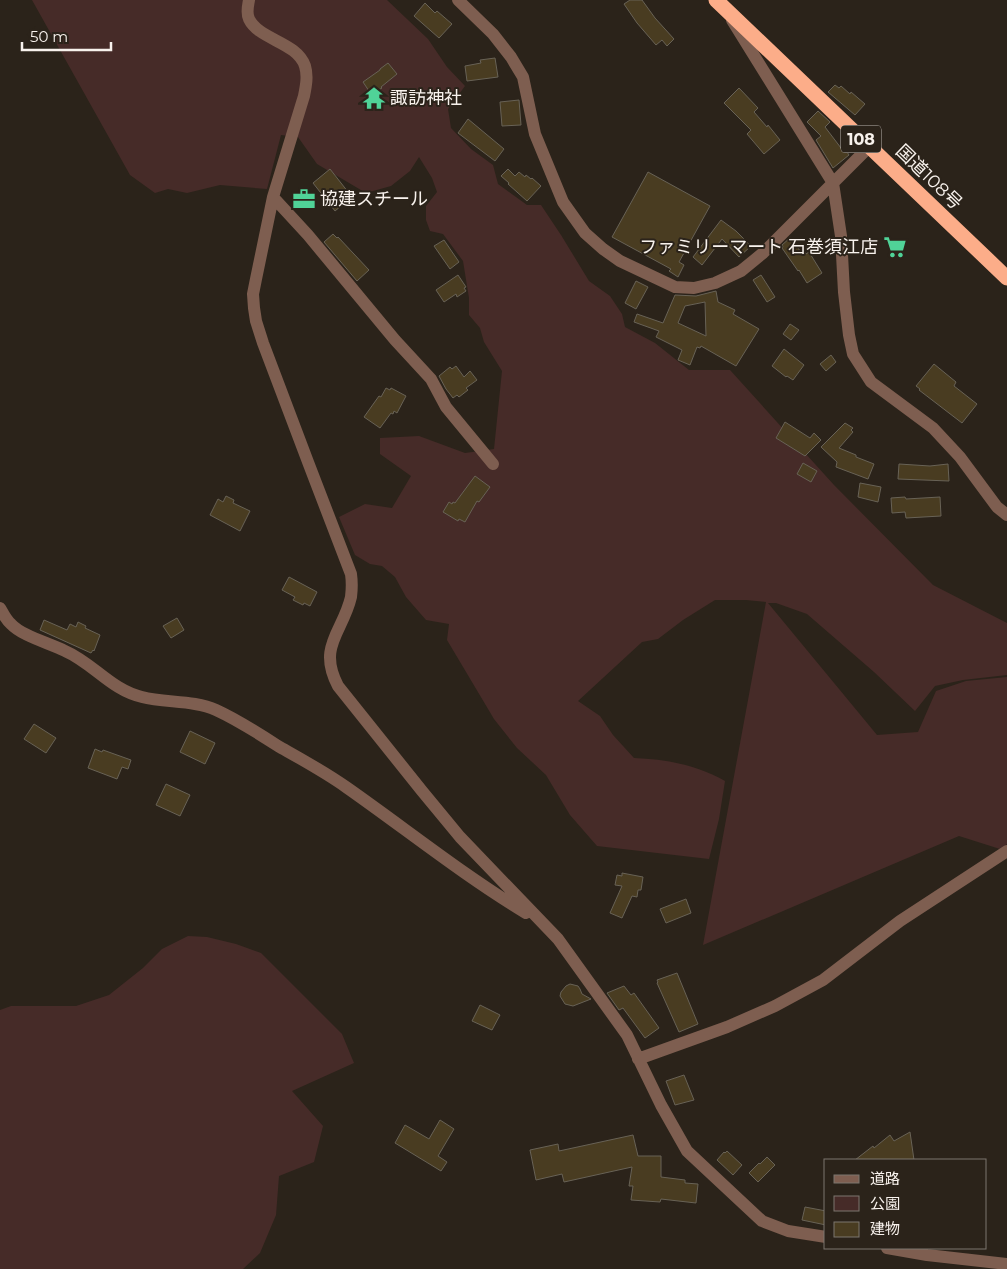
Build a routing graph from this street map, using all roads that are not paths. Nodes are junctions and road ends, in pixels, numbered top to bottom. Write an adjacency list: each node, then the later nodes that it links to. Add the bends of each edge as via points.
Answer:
1 (249, 0): 6 (street, via 249,20 299,56 306,71 304,96)
2 (458, 0): 5 (street, via 493,34 523,77 535,134 563,202 585,233 620,260 675,287 694,288 741,272)
3 (721, 5): 4 (highway, 国道108号 / 108); 5 (street)
4 (870, 146): 5 (street); 7 (highway, 国道108号 / 108)
5 (833, 183): 9 (street, via 853,354 871,382 933,428)
6 (273, 197): 8 (street, via 431,379 446,407); 12 (street, via 253,294 256,321 351,574 350,598 333,639 330,664 333,675 338,686 460,837)
7 (1007, 278)
8 (493, 464)
9 (1007, 515)
10 (0, 608): 12 (street, via 11,624 66,651 128,693 214,708 233,718 344,786)
11 (1007, 851): 13 (street, via 900,922 823,980 727,1027)
12 (541, 922): 13 (street, via 558,939 627,1035)
13 (638, 1059): 14 (street, via 687,1151 762,1221 788,1231)
14 (824, 1237)
15 (893, 1249): 16 (street)
16 (1007, 1264)

